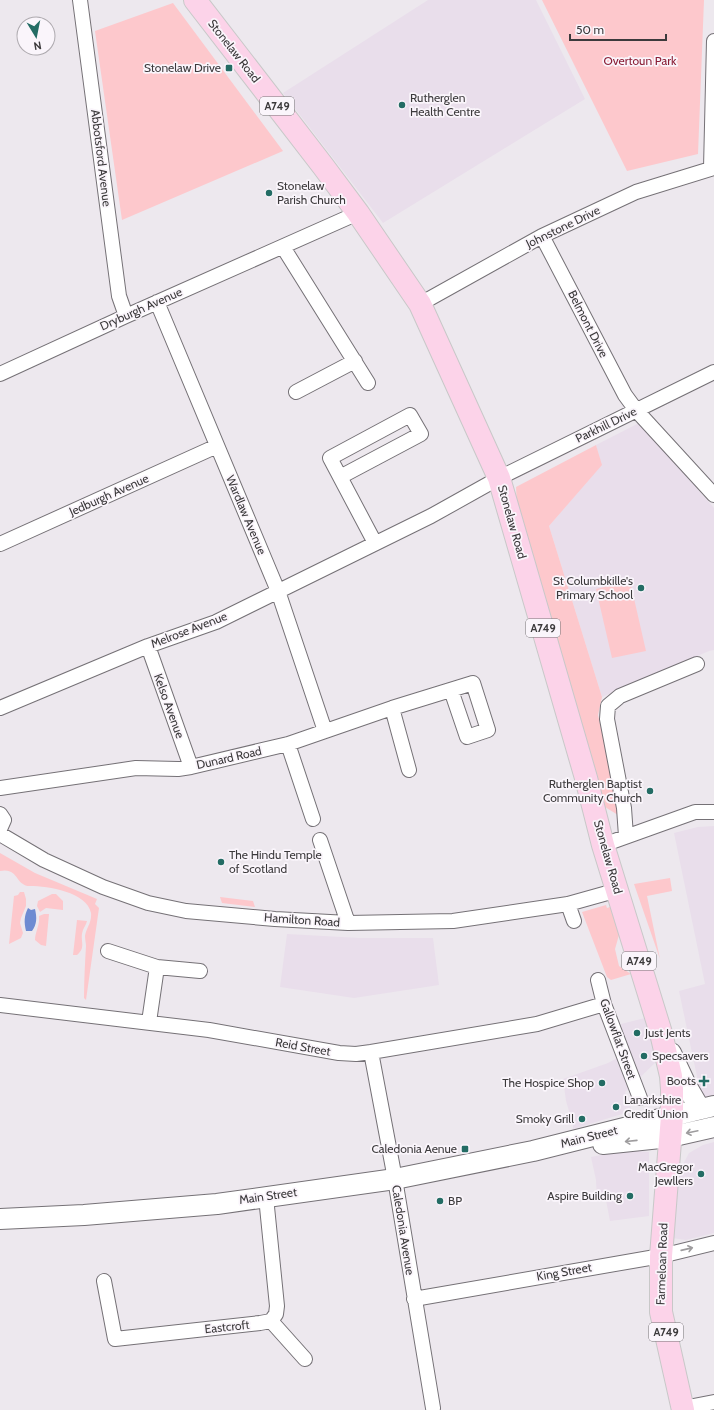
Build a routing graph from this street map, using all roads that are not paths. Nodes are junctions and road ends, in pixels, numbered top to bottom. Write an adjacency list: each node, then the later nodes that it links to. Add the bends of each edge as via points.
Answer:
1 (80, 0): 10 (street, Abbotsford Avenue, via 119,296)
2 (195, 0): 5 (main road, Stonelaw Road / A749)
3 (714, 41): 4 (street)
4 (712, 168): 6 (street, Johnstone Drive, via 636,192)
5 (358, 213): 7 (street, Dryburgh Avenue); 9 (main road, Stonelaw Road / A749)
6 (542, 236): 9 (street, Johnstone Drive); 16 (street, Belmont Drive, via 625,395)
7 (283, 247): 8 (street, Dryburgh Avenue); 11 (street)
8 (157, 302): 10 (street, Dryburgh Avenue); 17 (street, Wardlaw Avenue)
9 (420, 304): 19 (main road, Stonelaw Road / A749)
10 (126, 316): 13 (street, Dryburgh Avenue)
11 (355, 361): 14 (street); 15 (street)
12 (714, 372): 16 (street, Parkhill Drive)
13 (0, 374)
14 (368, 383)
15 (296, 392)
16 (636, 410): 19 (street, Parkhill Drive); 20 (street, Belmont Drive)
17 (218, 446): 22 (street, Jedburgh Avenue); 23 (street, Wardlaw Avenue)
18 (340, 477): 18 (street, via 330,458 410,415 420,434); 21 (street)
19 (499, 478): 21 (street, Melrose Avenue, via 432,516); 41 (main road, Stonelaw Road / A749, via 584,770)
20 (714, 495)
21 (375, 543): 23 (street, Melrose Avenue)
22 (0, 544)
23 (278, 592): 24 (street, Melrose Avenue, via 216,622); 29 (street, Wardlaw Avenue)
24 (148, 646): 27 (street, Melrose Avenue); 31 (street, Kelso Avenue)
25 (697, 664): 39 (street, via 620,696 608,706 607,719 624,808)
26 (451, 690): 28 (street, Dunard Road)
27 (0, 708)
28 (392, 708): 29 (street, Dunard Road); 32 (street)
29 (325, 731): 30 (street, Dunard Road)
30 (288, 744): 31 (street, Dunard Road); 36 (street)
31 (191, 767): 33 (street, Dunard Road, via 136,768)
32 (409, 770)
33 (0, 788)
34 (714, 812): 39 (street, via 695,812)
35 (0, 814): 37 (street, via 4,820)
36 (313, 820)
37 (0, 829)
38 (0, 834): 45 (street, Hamilton Road, via 44,860 96,884 148,903 186,911)
39 (626, 836): 41 (street)
40 (320, 840): 45 (street)
41 (603, 845): 42 (main road, Stonelaw Road / A749)
42 (618, 890): 43 (street, Hamilton Road); 53 (main road, Stonelaw Road / A749)
43 (568, 904): 44 (street); 45 (street, Hamilton Road, via 453,921)
44 (574, 921)
45 (348, 923)
46 (108, 951): 47 (street)
47 (157, 967): 48 (street); 52 (street)
48 (200, 971)
49 (598, 980): 50 (street, Gallowflat Street)
50 (604, 1004): 54 (street, Reid Street, via 537,1024); 55 (street, Gallowflat Street)
51 (0, 1005): 52 (street, Reid Street)
52 (149, 1022): 54 (street, Reid Street, via 324,1051 356,1054)
53 (661, 1033): 56 (main road, A749, via 686,1085); 57 (main road, Stonelaw Road / A749, via 671,1076)
54 (371, 1052): 59 (street, Caledonia Avenue)
55 (640, 1098)
56 (707, 1108): 57 (main road, Main Street)
57 (671, 1126): 58 (main road, Main Street, one-way to 57); 59 (main road, Main Street); 63 (main road, Farmeloan Road / A749)
58 (714, 1127)
59 (395, 1178): 60 (main road, Main Street); 65 (street, Caledonia Avenue)
60 (266, 1197): 61 (main road, Main Street, via 137,1211); 66 (street, via 277,1306 276,1314)
61 (0, 1219)
62 (714, 1243): 63 (street, King Street, one-way to 62)
63 (661, 1256): 65 (street, King Street); 70 (main road, Farmeloan Road / A749, via 661,1312)
64 (104, 1281): 66 (street, Eastcroft, via 115,1339)
65 (414, 1299): 69 (street, Caledonia Avenue)
66 (271, 1320): 67 (street)
67 (305, 1359)
68 (714, 1402): 70 (street)
69 (433, 1408)
70 (683, 1409)

